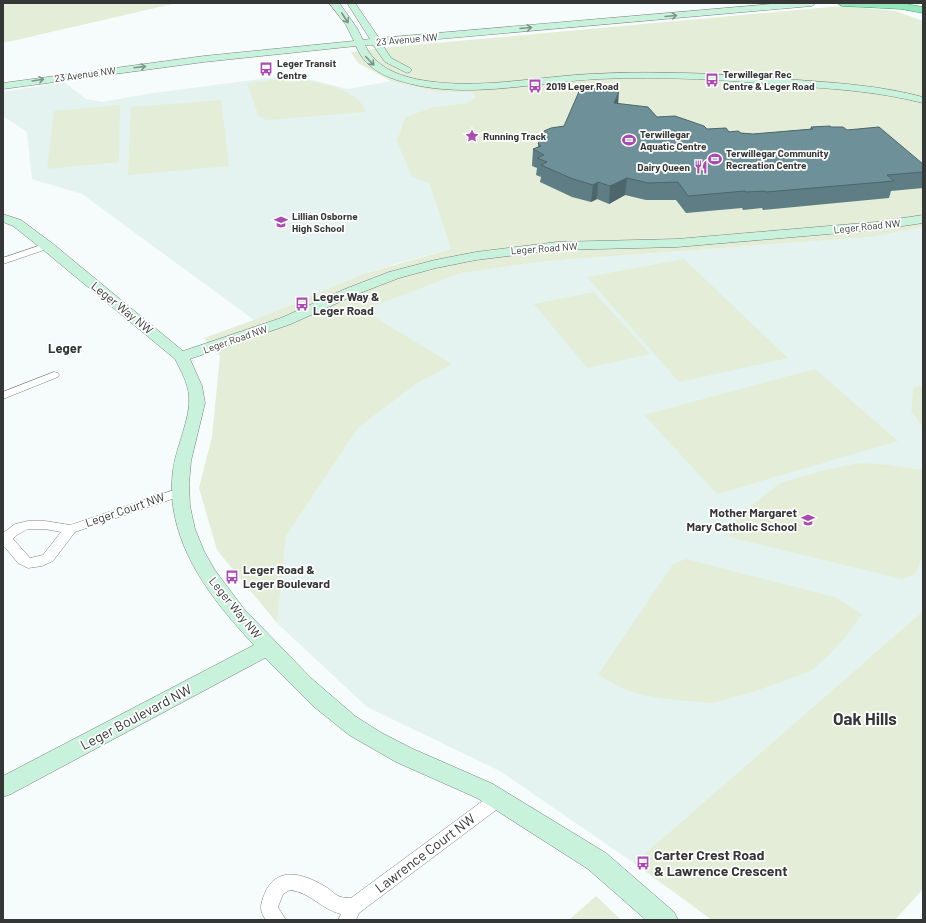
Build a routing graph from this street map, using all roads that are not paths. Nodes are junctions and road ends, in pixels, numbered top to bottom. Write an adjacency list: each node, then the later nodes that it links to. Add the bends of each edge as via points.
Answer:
1 (333, 3): 8 (street, one-way to 8)
2 (351, 3): 9 (street)
3 (723, 3): 9 (street, via 527,20)
4 (812, 3): 9 (street, 23 Avenue NW, one-way to 4)
5 (842, 3): 7 (main road, via 901,6)
6 (900, 3): 7 (main road)
7 (922, 10)
8 (357, 38): 9 (street, 23 Avenue NW); 10 (street, 23 Avenue NW, via 172,54); 11 (street, one-way to 11, via 366,58 388,73 405,79 454,87); 12 (street, 23 Avenue NW, one-way to 8)
9 (374, 38): 11 (street, via 388,60 402,68 426,76)
10 (3, 77)
11 (486, 85): 13 (street, via 585,77 682,75 858,87)
12 (3, 86)
13 (923, 100)
14 (3, 218): 16 (street, Leger Way NW, via 17,223)
15 (923, 219): 18 (street, Leger Road NW, via 875,226 677,243 557,246 462,258 372,283 286,321)
16 (47, 246): 17 (street); 18 (street, Leger Way NW)
17 (3, 261)
18 (181, 358): 21 (street, Leger Way NW, via 194,383 197,405 182,464)
19 (54, 375): 20 (street)
20 (3, 396)
21 (180, 492): 22 (street, Leger Court NW); 23 (street, Leger Way NW, via 187,530 204,569 226,600)
22 (70, 529)
23 (268, 647): 24 (street, Leger Boulevard NW); 25 (street, Leger Way NW, via 314,694 356,728 395,751)
24 (3, 787)
25 (498, 799): 26 (street, Lawrence Court NW); 28 (street, Leger Way NW, via 597,861)
26 (350, 914): 27 (street, Lawrence Court NW, via 310,887 294,880 278,886 271,896 269,909)
27 (277, 920)
28 (666, 920)

